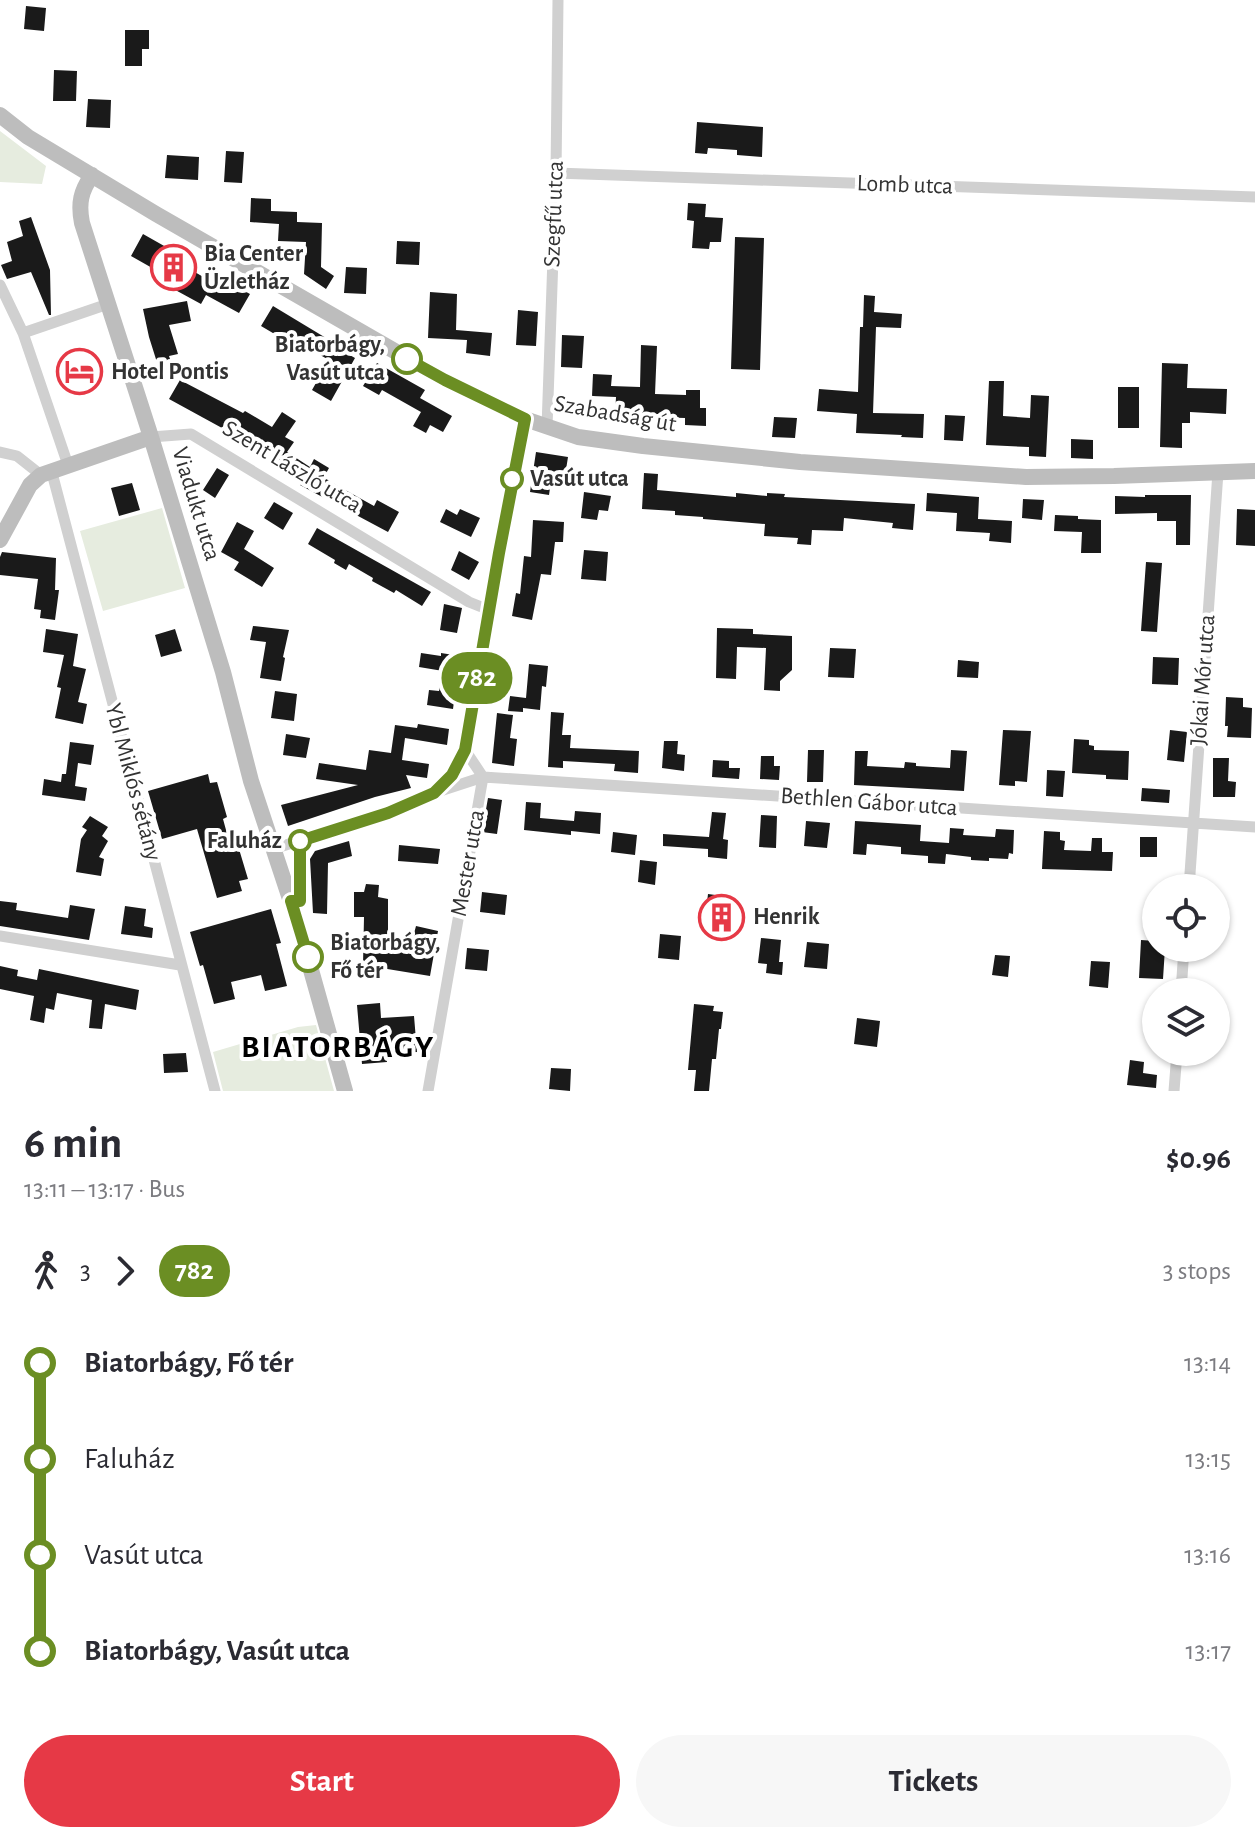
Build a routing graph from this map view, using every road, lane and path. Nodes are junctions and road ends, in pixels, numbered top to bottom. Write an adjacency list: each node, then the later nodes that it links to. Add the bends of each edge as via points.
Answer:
1 (558, 0): 3 (street, Szegfű utca)
2 (0, 115): 4 (main road, Szabadság út)
3 (556, 173): 5 (street, Lomb utca); 10 (street, Szegfű utca)
4 (92, 175): 7 (main road, Viadukt utca, via 82,189 79,209); 9 (main road, Szabadság út, via 445,380)
5 (1255, 197)
6 (0, 285): 8 (street)
7 (108, 304): 8 (street); 11 (main road, Viadukt utca)
8 (23, 333): 13 (street)
9 (525, 419): 10 (main road, Szabadság út); 18 (street)
10 (547, 427): 15 (main road, Szabadság út, via 643,446 800,462 1026,477)
11 (151, 437): 13 (main road, Szent László utca); 18 (street, Szent László utca, via 191,434); 24 (main road, Viadukt utca)
12 (0, 452): 16 (street)
13 (68, 465): 16 (main road, Szent László utca)
14 (1255, 471): 15 (main road, Szabadság út)
15 (1218, 472): 22 (street, Jókai Mór utca)
16 (46, 474): 17 (main road, Szent László utca, via 30,485); 27 (street, Ybl Miklós sétány, via 126,750)
17 (0, 540)
18 (489, 610): 19 (street)
19 (465, 750): 20 (street); 21 (street, via 452,775)
20 (483, 777): 21 (street, Bethlen Gábor utca); 22 (street, Bethlen Gábor utca); 31 (street, Mester utca)
21 (434, 793): 24 (street)
22 (1193, 823): 23 (street, Bethlen Gábor utca); 25 (street, Jókai Mór utca)
23 (1255, 827)
24 (273, 849): 30 (main road, Viadukt utca)
25 (1190, 874)
26 (0, 936): 27 (street)
27 (180, 965): 29 (street, Ybl Miklós sétány)
28 (1176, 1066): 32 (street)
29 (215, 1091)
30 (345, 1091)
31 (428, 1091)
32 (1174, 1091)

